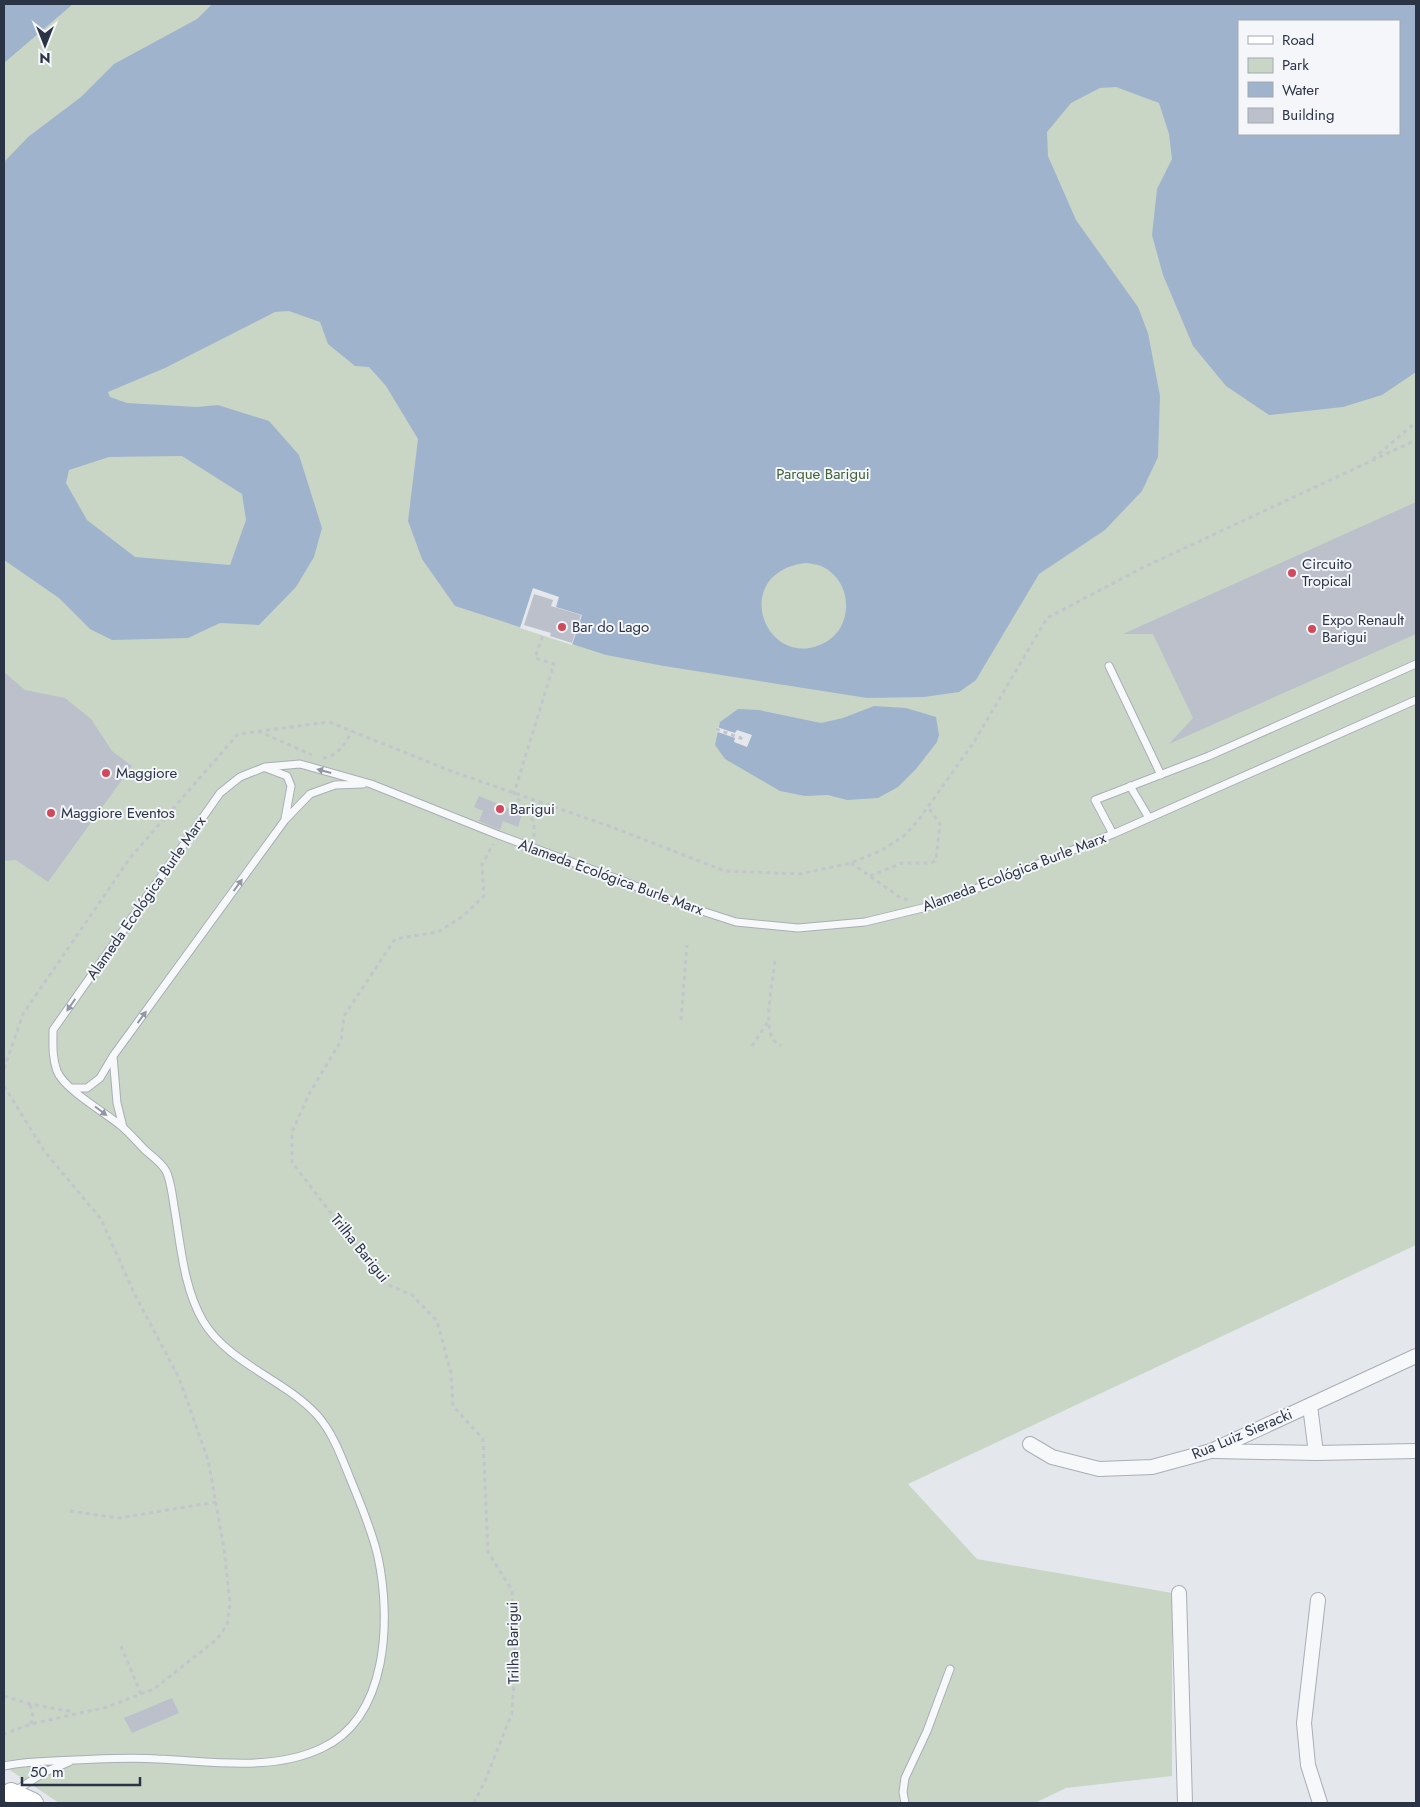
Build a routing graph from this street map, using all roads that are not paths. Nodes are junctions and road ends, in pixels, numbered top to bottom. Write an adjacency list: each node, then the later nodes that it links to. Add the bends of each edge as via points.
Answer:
1 (1416, 664): 5 (lane)
2 (1109, 666): 5 (lane)
3 (1416, 700): 8 (lane, Alameda Ecológica Burle Marx)
4 (265, 767): 6 (lane, Alameda Ecológica Burle Marx, one-way to 4, via 300,764); 9 (lane, via 287,776 291,786); 12 (lane, Alameda Ecológica Burle Marx, one-way to 12, via 240,778 220,793 54,1030 52,1053 58,1074)
5 (1161, 775): 7 (lane)
6 (370, 784): 9 (lane, Alameda Ecológica Burle Marx, via 335,785 310,794); 10 (lane, Alameda Ecológica Burle Marx, via 674,902 736,922 798,928 865,922 935,905)
7 (1130, 786): 8 (lane); 10 (lane, via 1095,800)
8 (1149, 818): 10 (lane, Alameda Ecológica Burle Marx)
9 (285, 820): 11 (lane, Alameda Ecológica Burle Marx, one-way to 9)
10 (1113, 834)
11 (113, 1056): 12 (lane, Alameda Ecológica Burle Marx, via 100,1078 87,1088); 13 (lane, via 117,1103)
12 (71, 1088): 13 (lane, Alameda Ecológica Burle Marx, one-way to 13)
13 (123, 1127): 23 (lane, Alameda Ecológica Burle Marx, via 166,1171 185,1273 203,1320 231,1351 304,1403 333,1439 377,1554 385,1617 376,1680 366,1704 339,1739 322,1749 302,1756 255,1763 134,1758)
14 (1416, 1356): 15 (street, Rua Luiz Sieracki)
15 (1310, 1406): 17 (street, Rua Luiz Sieracki); 19 (street, Rua Luiz Sieracki)
16 (1030, 1444): 17 (street, Rua Luiz Sieracki, via 1052,1457 1099,1469 1152,1467)
17 (1211, 1451): 19 (street)
18 (1416, 1451): 19 (street)
19 (1316, 1453)
20 (1179, 1593): 28 (street)
21 (1318, 1600): 29 (street, via 1304,1723 1308,1765)
22 (950, 1669): 27 (lane, via 905,1778)
23 (74, 1760): 24 (lane, Alameda Ecológica Burle Marx); 25 (lane, Alameda Ecológica Burle Marx)
24 (4, 1766)
25 (9, 1793): 26 (main road)
26 (33, 1803)
27 (905, 1803)
28 (1184, 1803)
29 (1320, 1803)

